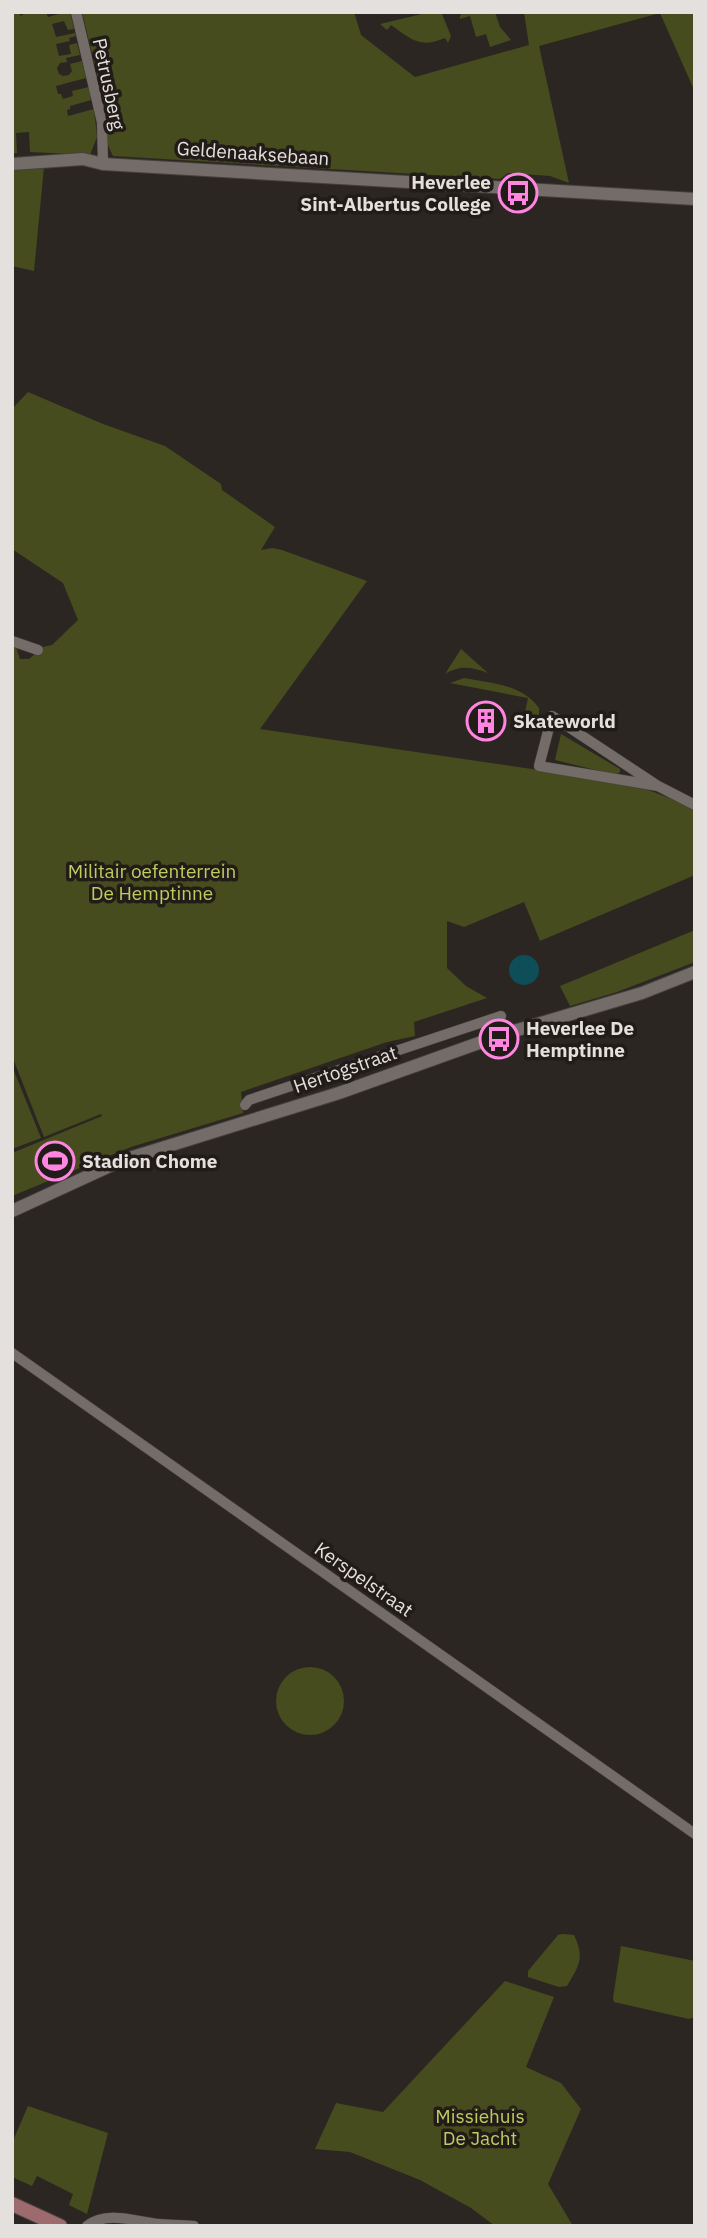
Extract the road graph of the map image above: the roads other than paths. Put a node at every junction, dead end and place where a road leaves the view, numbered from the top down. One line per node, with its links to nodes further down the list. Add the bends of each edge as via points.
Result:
1 (76, 12): 3 (street, Petrusberg, via 102,122)
2 (12, 164): 3 (street, Geldenaaksebaan)
3 (103, 164): 4 (street, Geldenaaksebaan)
4 (695, 199)
5 (12, 641): 6 (street)
6 (38, 650)
7 (659, 786): 7 (street, via 616,758 552,716 539,766); 8 (street)
8 (695, 806)
9 (695, 972): 12 (street, Hertogstraat, via 339,1093 123,1160)
10 (501, 1016): 11 (street)
11 (245, 1105)
12 (12, 1211)
13 (12, 1353): 14 (street, Kerspelstraat)
14 (695, 1835)
15 (12, 2204): 16 (main road)
16 (60, 2226)
17 (87, 2226): 18 (street, via 101,2219 131,2218)
18 (194, 2226)

